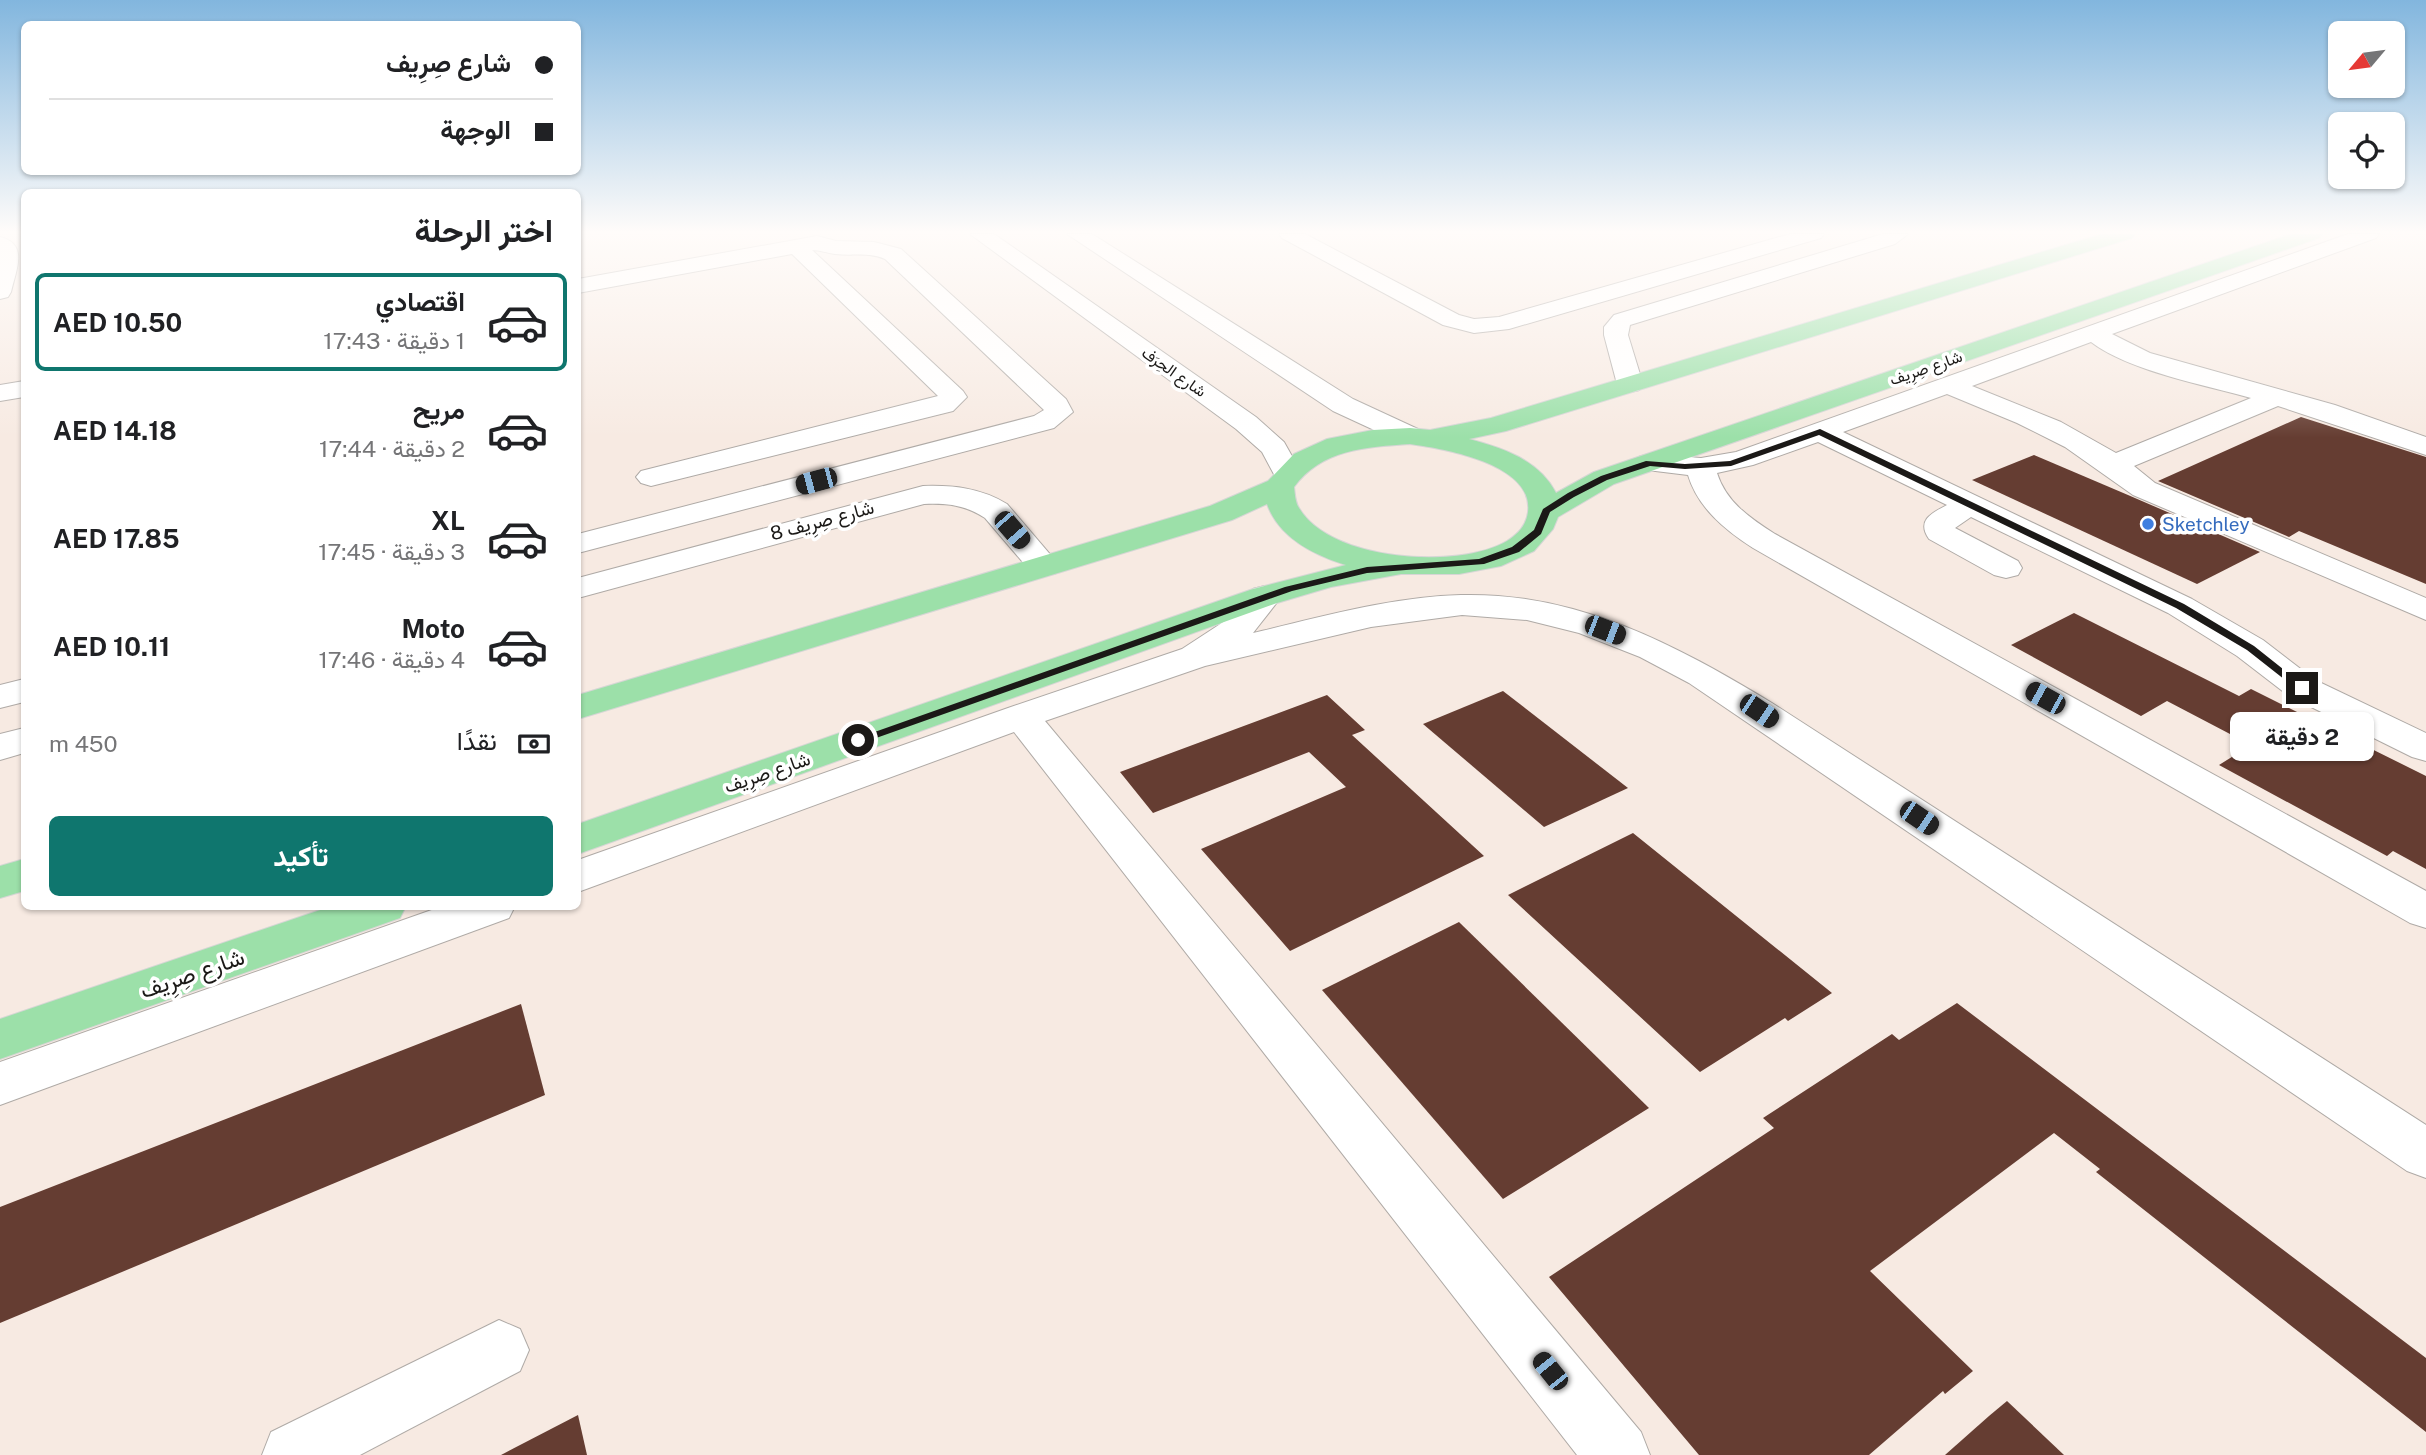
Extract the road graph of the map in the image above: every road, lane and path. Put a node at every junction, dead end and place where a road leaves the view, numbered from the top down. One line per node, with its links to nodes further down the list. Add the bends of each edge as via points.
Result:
1 (862, 302): 24 (street, via 954,397 943,405)
2 (945, 302): 18 (street, via 1059,408 1051,419)
3 (1076, 302): 25 (street, شارع الحِرَف, via 1247,423 1274,448)
4 (1183, 302): 19 (street, via 1343,405)
5 (1417, 302): 6 (street, via 1451,320 1483,326)
6 (1577, 302)
7 (1682, 302): 12 (street, via 1622,320 1616,327)
8 (1901, 302): 12 (main road)
9 (2115, 302): 21 (main road, شارع صِرِيف)
10 (2181, 302): 11 (street)
11 (2095, 333): 13 (street); 16 (street, via 2141,358)
12 (1630, 384): 19 (main road, via 1496,425)
13 (1948, 386): 17 (street); 22 (street, via 2032,417)
14 (21, 390): 15 (street)
15 (0, 393)
16 (2277, 397): 20 (street); 22 (street)
17 (1820, 432): 23 (street, via 1731,463); 27 (street)
18 (1002, 433): 26 (street, via 1005,439 1000,446 960,465); 29 (street)
19 (1421, 437): 25 (main road, via 1370,437 1335,444 1306,457); 28 (main road, via 1500,457 1525,473 1541,491)
20 (2426, 446)
21 (1649, 463): 23 (street); 28 (main road, شارع صِرِيف, via 1604,478)
22 (2115, 464): 35 (street, via 2144,489)
23 (1701, 467): 50 (street, via 1717,504 1763,541)
24 (651, 477)
25 (1283, 481): 30 (main road, via 1222,513); 31 (main road, via 1283,508 1297,526 1320,543 1352,556)
26 (958, 495): 30 (street, شارع صِرِيف 8, via 996,511); 33 (street, شارع صِرِيف 8, via 905,498)
27 (1970, 504): 32 (street, via 1939,522 1940,532); 43 (street, via 2180,606 2250,648 2302,688)
28 (1546, 511): 31 (main road, via 1538,532 1515,550 1480,562)
29 (581, 543)
30 (1044, 566): 39 (main road)
31 (1396, 566): 34 (main road, شارع صِرِيف, via 1327,578)
32 (2006, 568)
33 (581, 587)
34 (1265, 596): 36 (street, via 1243,624); 44 (main road, شارع صِرِيف)
35 (2426, 610)
36 (1195, 657): 40 (street); 53 (street, via 1391,612 1478,605 1563,618 1645,645 1759,711)
37 (21, 691): 38 (street)
38 (0, 697)
39 (581, 706)
40 (1021, 716): 45 (street); 56 (street)
41 (21, 741): 42 (street)
42 (0, 747)
43 (2426, 748)
44 (581, 838)
45 (581, 875)
46 (21, 876): 47 (main road)
47 (0, 882)
48 (372, 910): 51 (main road, شارع صِرِيف)
49 (482, 910): 52 (street)
50 (2426, 911)
51 (0, 1039)
52 (0, 1084)
53 (2426, 1154)
54 (499, 1350): 55 (street)
55 (294, 1455)
56 (1618, 1455)

